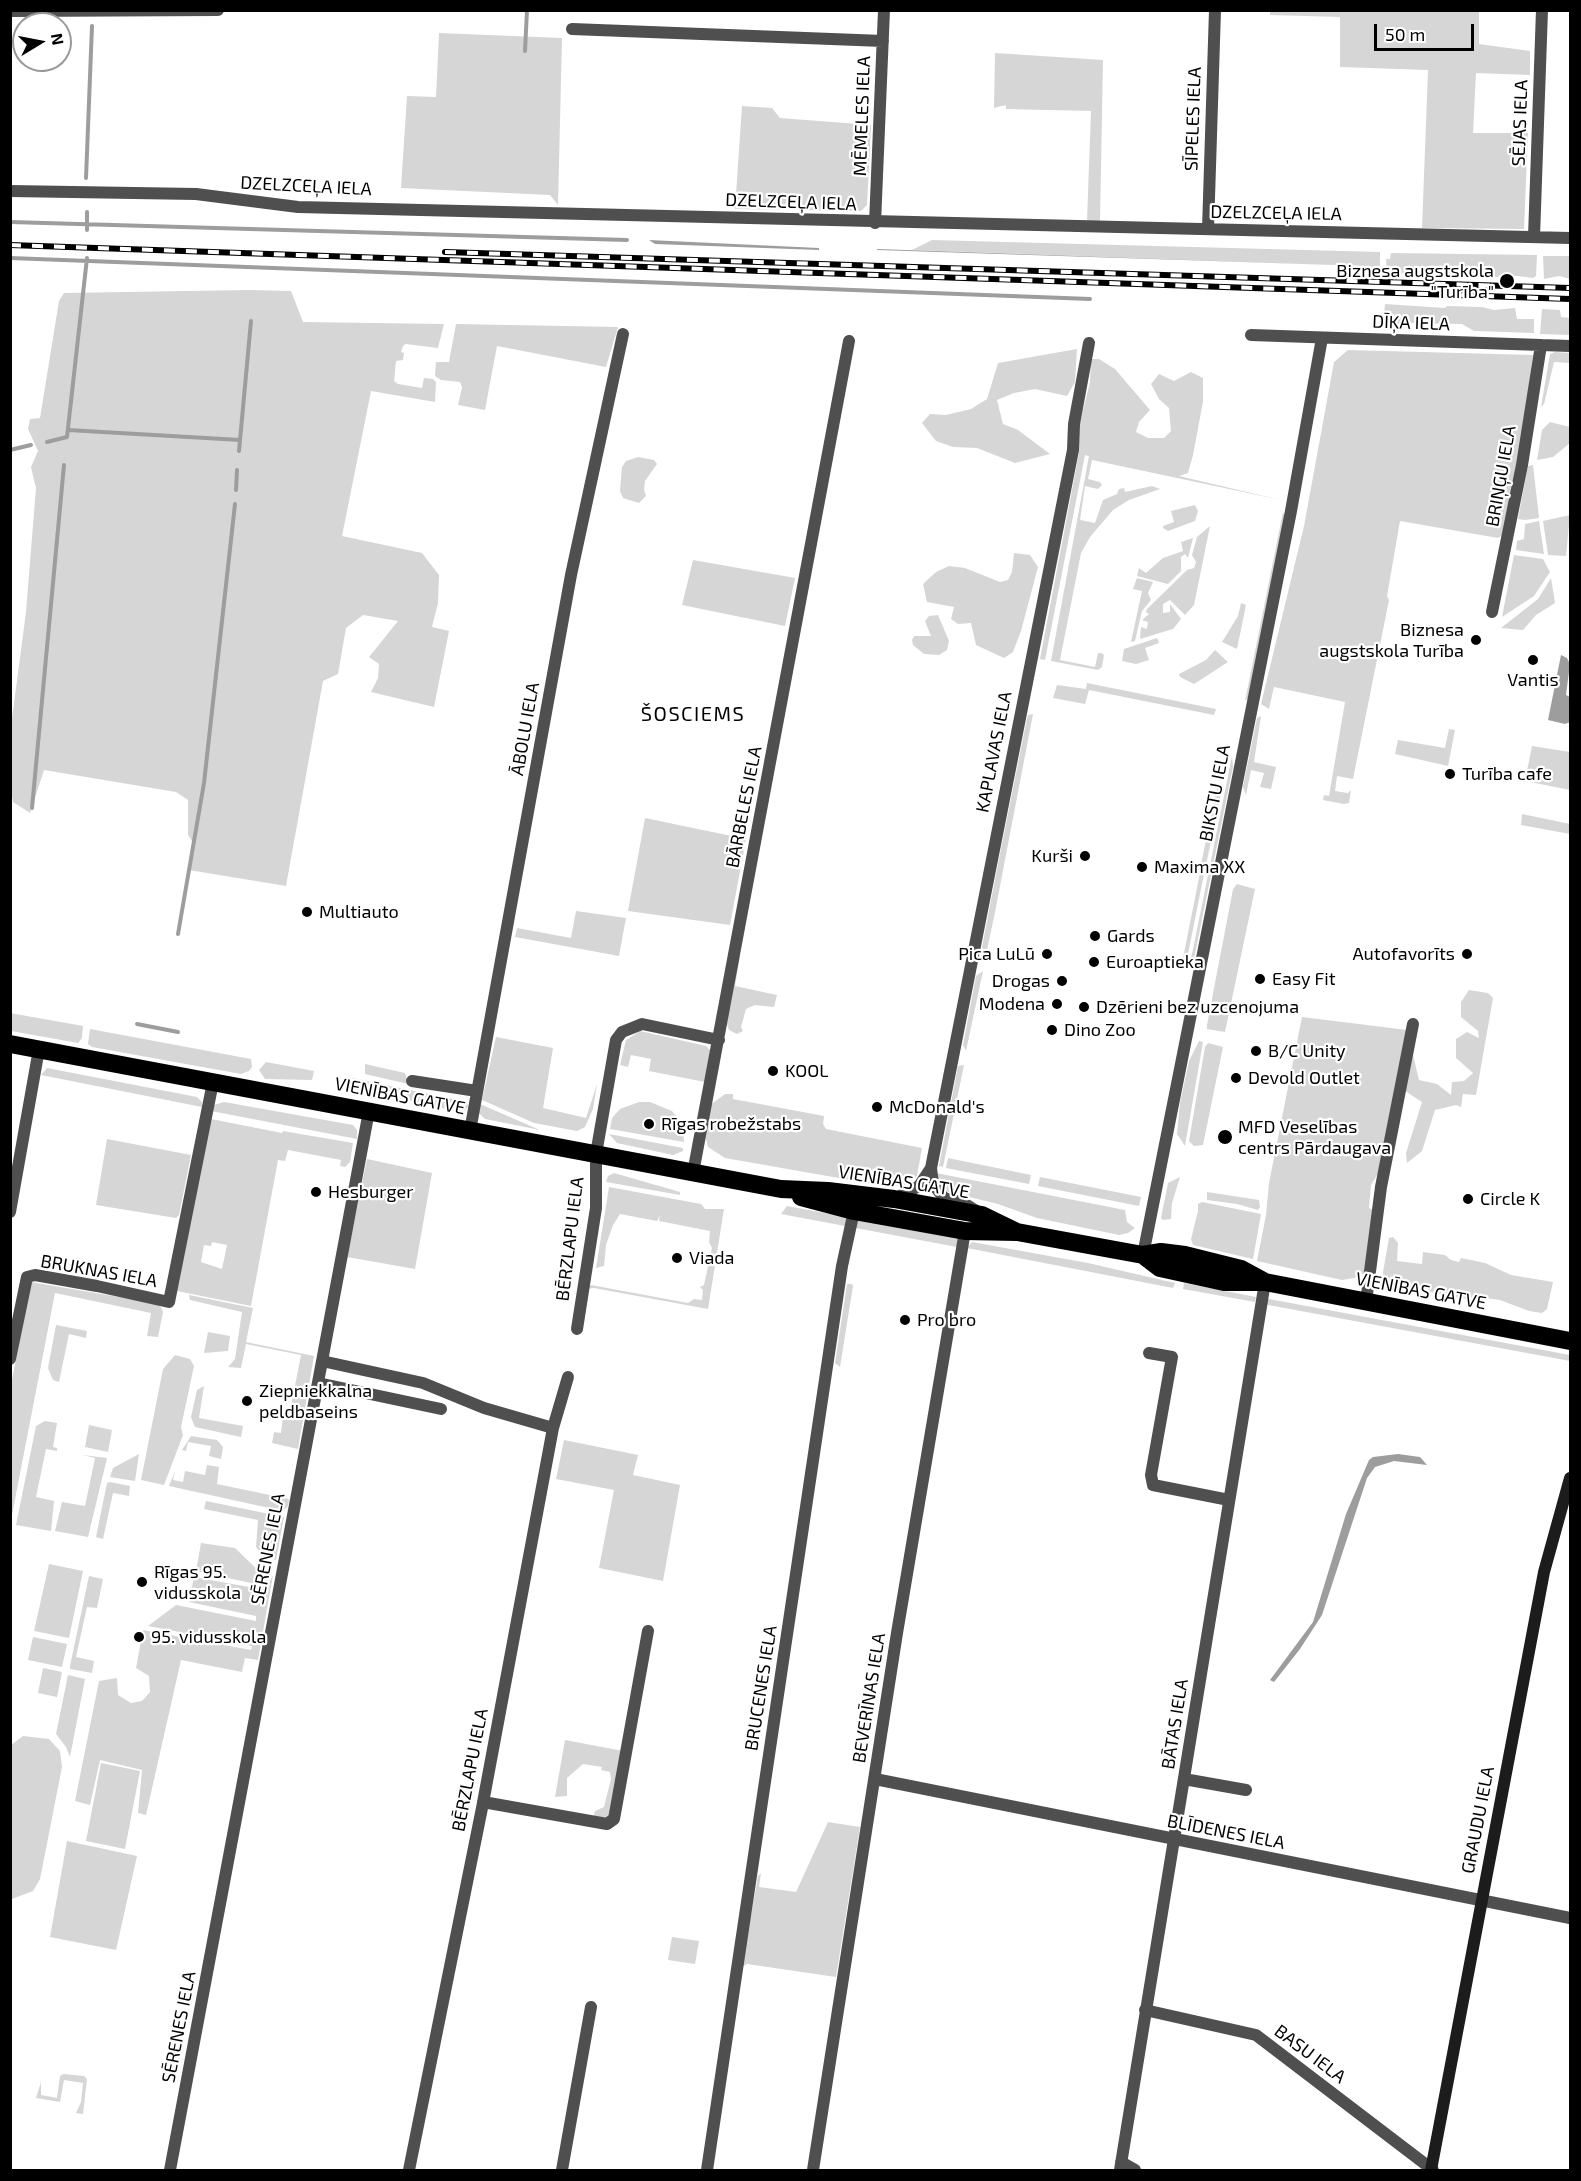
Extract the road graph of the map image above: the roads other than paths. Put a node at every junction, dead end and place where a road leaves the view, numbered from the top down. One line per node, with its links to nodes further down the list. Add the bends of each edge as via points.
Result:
1 (218, 10): 5 (street)
2 (884, 10): 7 (street, MĒMELES IELA)
3 (1215, 10): 10 (street, SĪPELES IELA)
4 (1542, 10): 11 (street, SĒJAS IELA)
5 (10, 11)
6 (572, 29): 7 (street)
7 (883, 41): 9 (street, MĒMELES IELA)
8 (10, 191): 9 (street, DZELZCEĻA IELA, via 196,194 298,207 555,211)
9 (875, 223): 10 (street, DZELZCEĻA IELA)
10 (1208, 229): 11 (street, DZELZCEĻA IELA)
11 (1534, 237): 12 (street, DZELZCEĻA IELA)
12 (1570, 238)
13 (622, 334): 27 (street, ĀBOLU IELA, via 571,575)
14 (1251, 335): 15 (street, DĪĶA IELA)
15 (1322, 338): 18 (street, DĪĶA IELA); 40 (street, BIKSTU IELA)
16 (849, 341): 22 (street, BĀRBELES IELA)
17 (1089, 343): 31 (street, KAPLAVAS IELA, via 1073,450)
18 (1541, 345): 19 (street, DĪĶA IELA); 20 (street, BRIŅĢU IELA)
19 (1570, 346)
20 (1492, 612)
21 (1413, 1024): 42 (street, via 1381,1187)
22 (719, 1040): 30 (street, BĒRZLAPU IELA, via 642,1024 622,1032 616,1040); 32 (street, BĀRBELES IELA)
23 (10, 1044): 24 (highway, VIENĪBAS GATVE)
24 (39, 1049): 26 (highway, VIENĪBAS GATVE); 36 (street)
25 (412, 1081): 27 (street)
26 (213, 1082): 28 (highway, VIENĪBAS GATVE); 46 (street, BRUKNAS IELA, via 169,1302 35,1275 27,1277)
27 (477, 1091): 29 (street, ĀBOLU IELA)
28 (369, 1111): 29 (highway, VIENĪBAS GATVE); 47 (street, SĒRENES IELA)
29 (470, 1131): 30 (highway, VIENĪBAS GATVE)
30 (596, 1154): 32 (highway, VIENĪBAS GATVE); 43 (street, BĒRZLAPU IELA, via 596,1208)
31 (931, 1168): 34 (street, via 919,1186); 37 (street, via 933,1184 944,1197 962,1202)
32 (693, 1173): 33 (highway, VIENĪBAS GATVE)
33 (781, 1189): 34 (highway, VIENĪBAS GATVE); 35 (highway, VIENĪBAS GATVE)
34 (894, 1199): 37 (highway, VIENĪBAS GATVE)
35 (854, 1211): 38 (highway, VIENĪBAS GATVE); 68 (street, BRUCENES IELA, via 842,1266)
36 (10, 1212)
37 (982, 1215): 39 (highway, VIENĪBAS GATVE)
38 (965, 1231): 39 (highway, VIENĪBAS GATVE); 55 (street, BEVERĪNAS IELA)
39 (1017, 1232): 40 (highway, VIENĪBAS GATVE)
40 (1143, 1255): 41 (highway, VIENĪBAS GATVE, via 1185,1255 1241,1269)
41 (1264, 1282): 42 (highway, VIENĪBAS GATVE); 53 (street, BĀTAS IELA)
42 (1366, 1302): 44 (highway, VIENĪBAS GATVE)
43 (577, 1329)
44 (1570, 1341)
45 (1149, 1353): 53 (street, via 1172,1357 1151,1475 1153,1485)
46 (10, 1359)
47 (322, 1361): 49 (street, SĒRENES IELA); 51 (street, via 423,1383 484,1408)
48 (568, 1377): 51 (street, BĒRZLAPU IELA)
49 (318, 1383): 50 (street); 65 (street, SĒRENES IELA)
50 (441, 1409)
51 (553, 1428): 58 (street, BĒRZLAPU IELA)
52 (1570, 1478): 60 (main road, GRAUDU IELA, via 1544,1572)
53 (1229, 1500): 56 (street, BĀTAS IELA)
54 (648, 1631): 58 (street, via 614,1819 607,1824)
55 (875, 1779): 59 (street, BLĪDENES IELA); 69 (street, BEVERĪNAS IELA)
56 (1184, 1779): 57 (street); 59 (street, BĀTAS IELA)
57 (1246, 1790)
58 (483, 1802): 66 (street, BĒRZLAPU IELA)
59 (1174, 1840): 60 (street, BLĪDENES IELA); 63 (street, BĀTAS IELA)
60 (1480, 1901): 61 (street, BLĪDENES IELA); 71 (main road, GRAUDU IELA)
61 (1570, 1918)
62 (591, 2007): 67 (street)
63 (1145, 2010): 64 (street, BĀTAS IELA); 71 (street, BASU IELA, via 1256,2035)
64 (1120, 2166): 70 (street)
65 (170, 2170)
66 (409, 2170)
67 (562, 2170)
68 (706, 2170)
69 (813, 2170)
70 (1135, 2170)
71 (1432, 2170)

